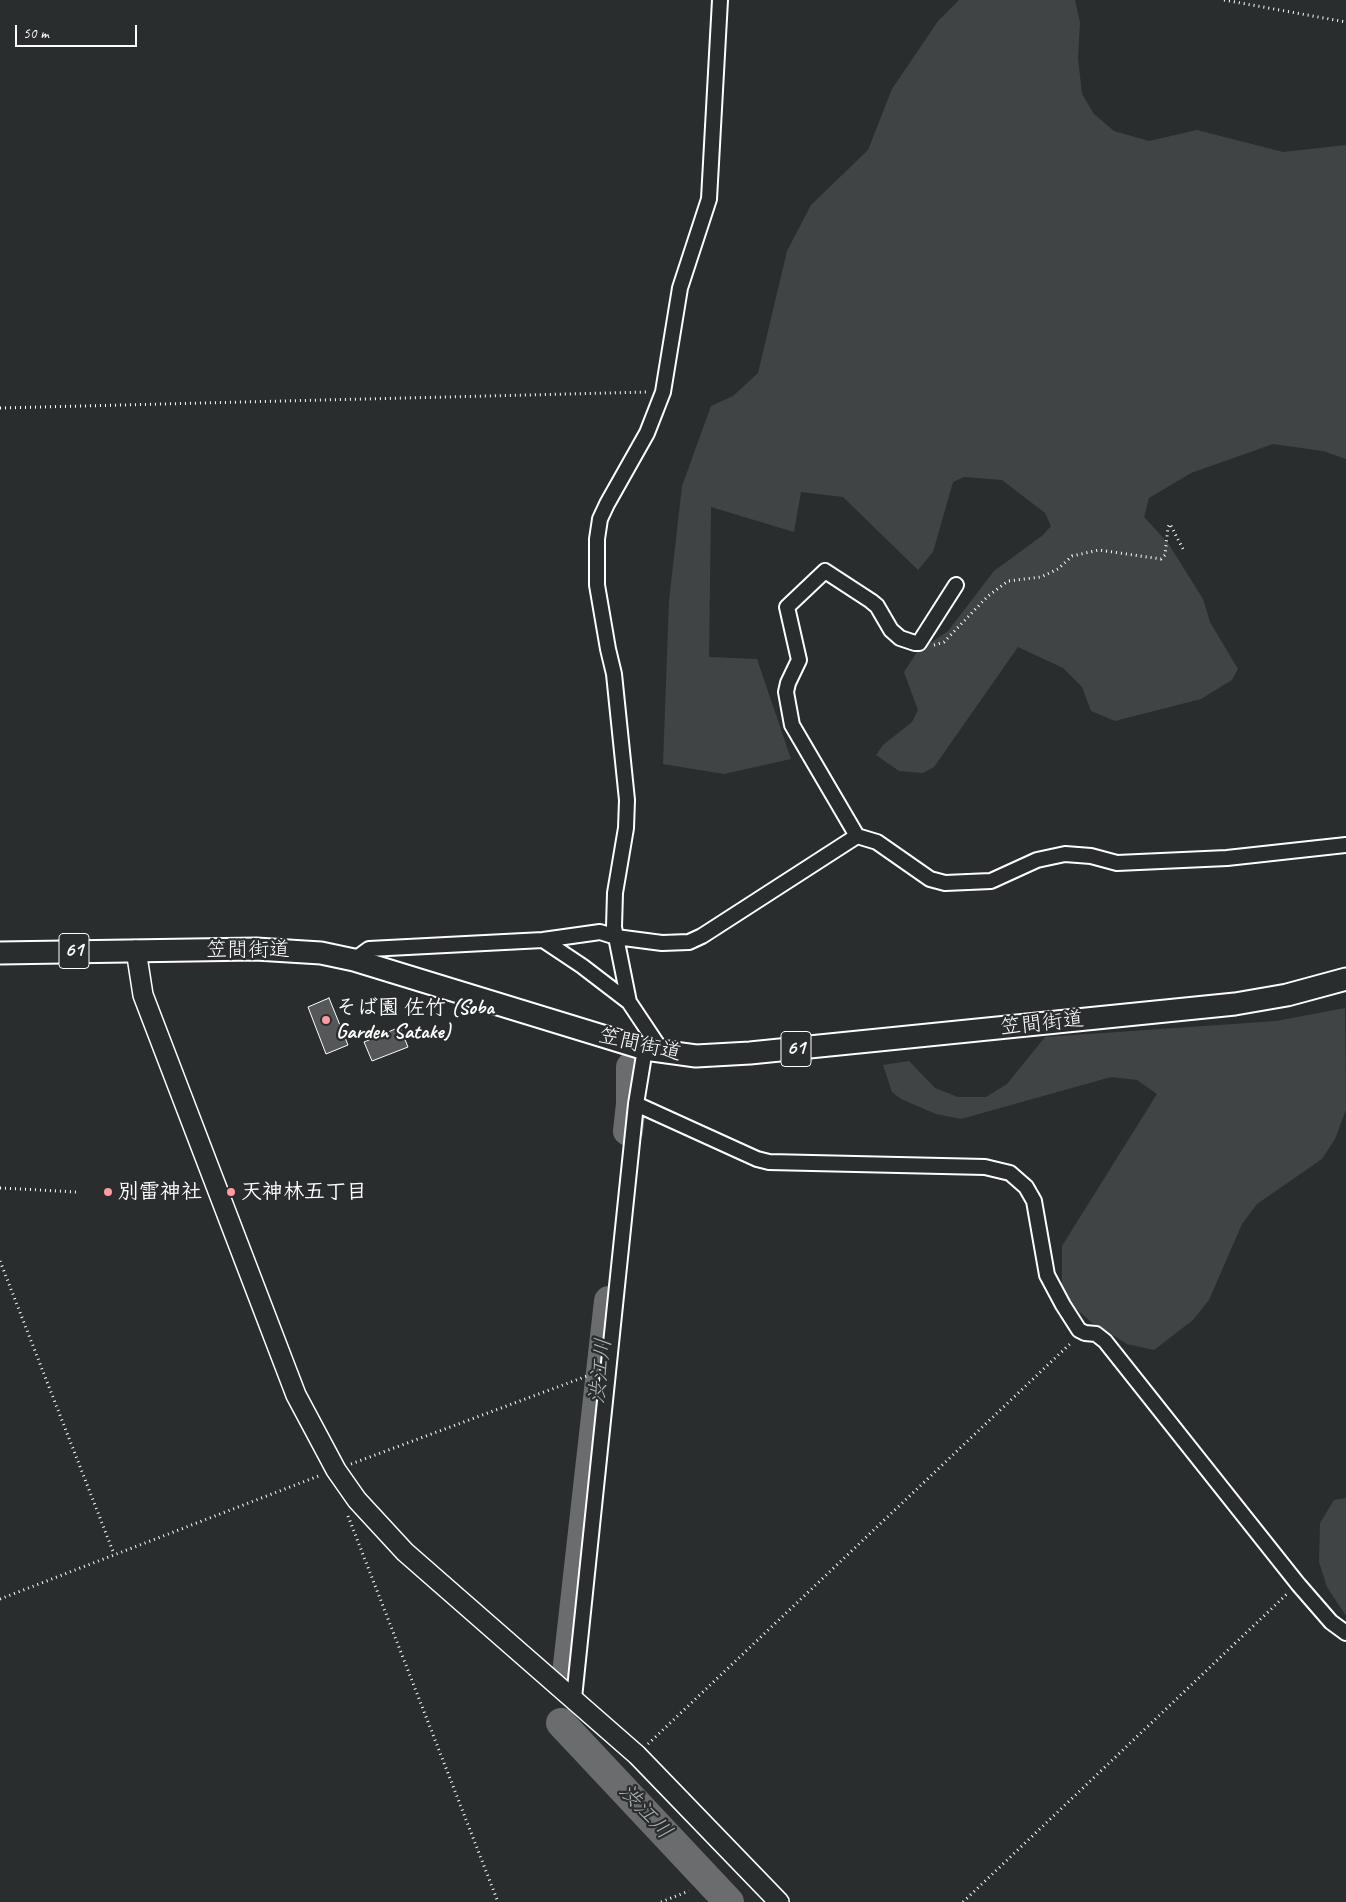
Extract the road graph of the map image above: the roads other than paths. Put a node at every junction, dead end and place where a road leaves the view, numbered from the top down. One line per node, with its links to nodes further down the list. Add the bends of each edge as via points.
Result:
1 (720, 0): 5 (street, via 709,199 680,288 663,392 643,442 603,512 597,539 597,585 614,674 627,800 626,828 615,893)
2 (956, 585): 3 (street, via 919,643 900,638 891,630 877,606 825,571 788,607 799,660 786,692 792,725)
3 (857, 836): 4 (street, via 877,842 930,879 945,883 991,880 1037,860 1064,854 1118,863 1227,858); 5 (street, via 689,942 677,944)
4 (1346, 845)
5 (616, 937): 6 (street, via 600,932); 11 (street)
6 (543, 940): 9 (street, via 368,949); 11 (street)
7 (136, 950): 8 (main road, 笠間街道 / 61); 9 (main road, 笠間街道 / 61, via 293,950); 15 (street, via 142,995 296,1395 336,1470 357,1500 412,1558)
8 (0, 953)
9 (354, 960): 12 (main road, 笠間街道 / 61)
10 (1346, 980): 12 (main road, 笠間街道 / 61, via 1287,996 1235,1004 750,1054 696,1056)
11 (629, 1002): 12 (street)
12 (654, 1051): 13 (street)
13 (636, 1104): 14 (street, via 757,1159 985,1167 1010,1173 1026,1187 1034,1201 1047,1274 1082,1332 1096,1334 1105,1341 1298,1584 1331,1622); 15 (street)
14 (1346, 1633)
15 (574, 1698): 16 (street, via 637,1755)
16 (780, 1902)

